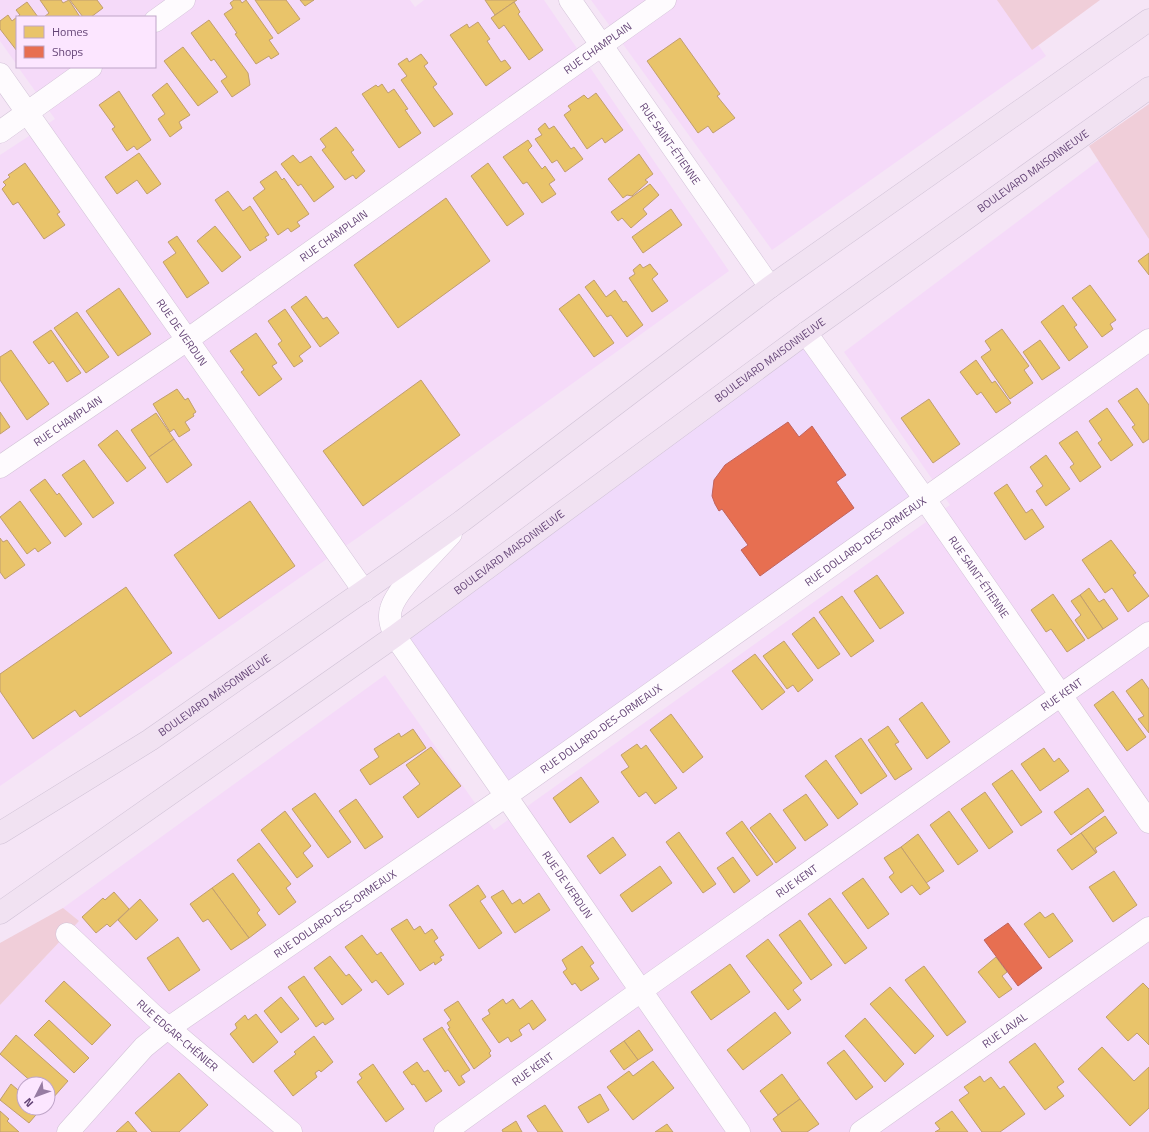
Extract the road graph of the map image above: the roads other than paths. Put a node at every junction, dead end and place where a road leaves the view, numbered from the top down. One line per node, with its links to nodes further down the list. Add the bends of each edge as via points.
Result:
1 (184, 0): 4 (street)
2 (570, 0): 6 (street, RUE SAINT-ÉTIENNE)
3 (665, 0): 6 (street, RUE CHAMPLAIN)
4 (156, 20)
5 (1149, 20): 12 (main road, BOULEVARD MAISONNEUVE)
6 (602, 45): 12 (street, RUE SAINT-ÉTIENNE); 14 (street, RUE CHAMPLAIN)
7 (90, 68): 10 (street)
8 (0, 74): 10 (street, RUE DE VERDUN)
9 (1149, 88): 13 (main road, BOULEVARD MAISONNEUVE)
10 (27, 113): 11 (street); 14 (street, RUE DE VERDUN)
11 (0, 132)
12 (770, 287): 18 (main road, BOULEVARD MAISONNEUVE)
13 (806, 333): 17 (street, RUE SAINT-ÉTIENNE); 21 (main road, BOULEVARD MAISONNEUVE)
14 (187, 340): 16 (street, RUE CHAMPLAIN); 19 (street, RUE DE VERDUN)
15 (1149, 340): 17 (street, RUE DOLLARD-DES-ORMEAUX)
16 (0, 467)
17 (924, 498): 22 (street, RUE SAINT-ÉTIENNE); 23 (street, RUE DOLLARD-DES-ORMEAUX)
18 (462, 521): 19 (main road, BOULEVARD MAISONNEUVE); 21 (street, BOULEVARD MAISONNEUVE, via 396,598 389,618)
19 (364, 591): 25 (main road, BOULEVARD MAISONNEUVE, via 150,740)
20 (1149, 633): 22 (street, RUE KENT)
21 (395, 636): 23 (street, RUE DE VERDUN); 26 (main road, BOULEVARD MAISONNEUVE)
22 (1061, 694): 24 (street, RUE SAINT-ÉTIENNE); 29 (street, RUE KENT)
23 (506, 796): 29 (street, RUE DE VERDUN); 30 (street, RUE DOLLARD-DES-ORMEAUX)
24 (1149, 822)
25 (0, 833)
26 (0, 913)
27 (1149, 928): 35 (street, RUE LAVAL)
28 (67, 934): 30 (street, RUE EDGAR-CHÉNIER)
29 (641, 991): 33 (street, RUE KENT); 34 (street, RUE DE VERDUN)
30 (168, 1028): 31 (street, RUE DOLLARD-DES-ORMEAUX, via 144,1047); 32 (street, RUE EDGAR-CHÉNIER)
31 (68, 1132)
32 (291, 1132)
33 (445, 1132)
34 (739, 1132)
35 (861, 1132)

